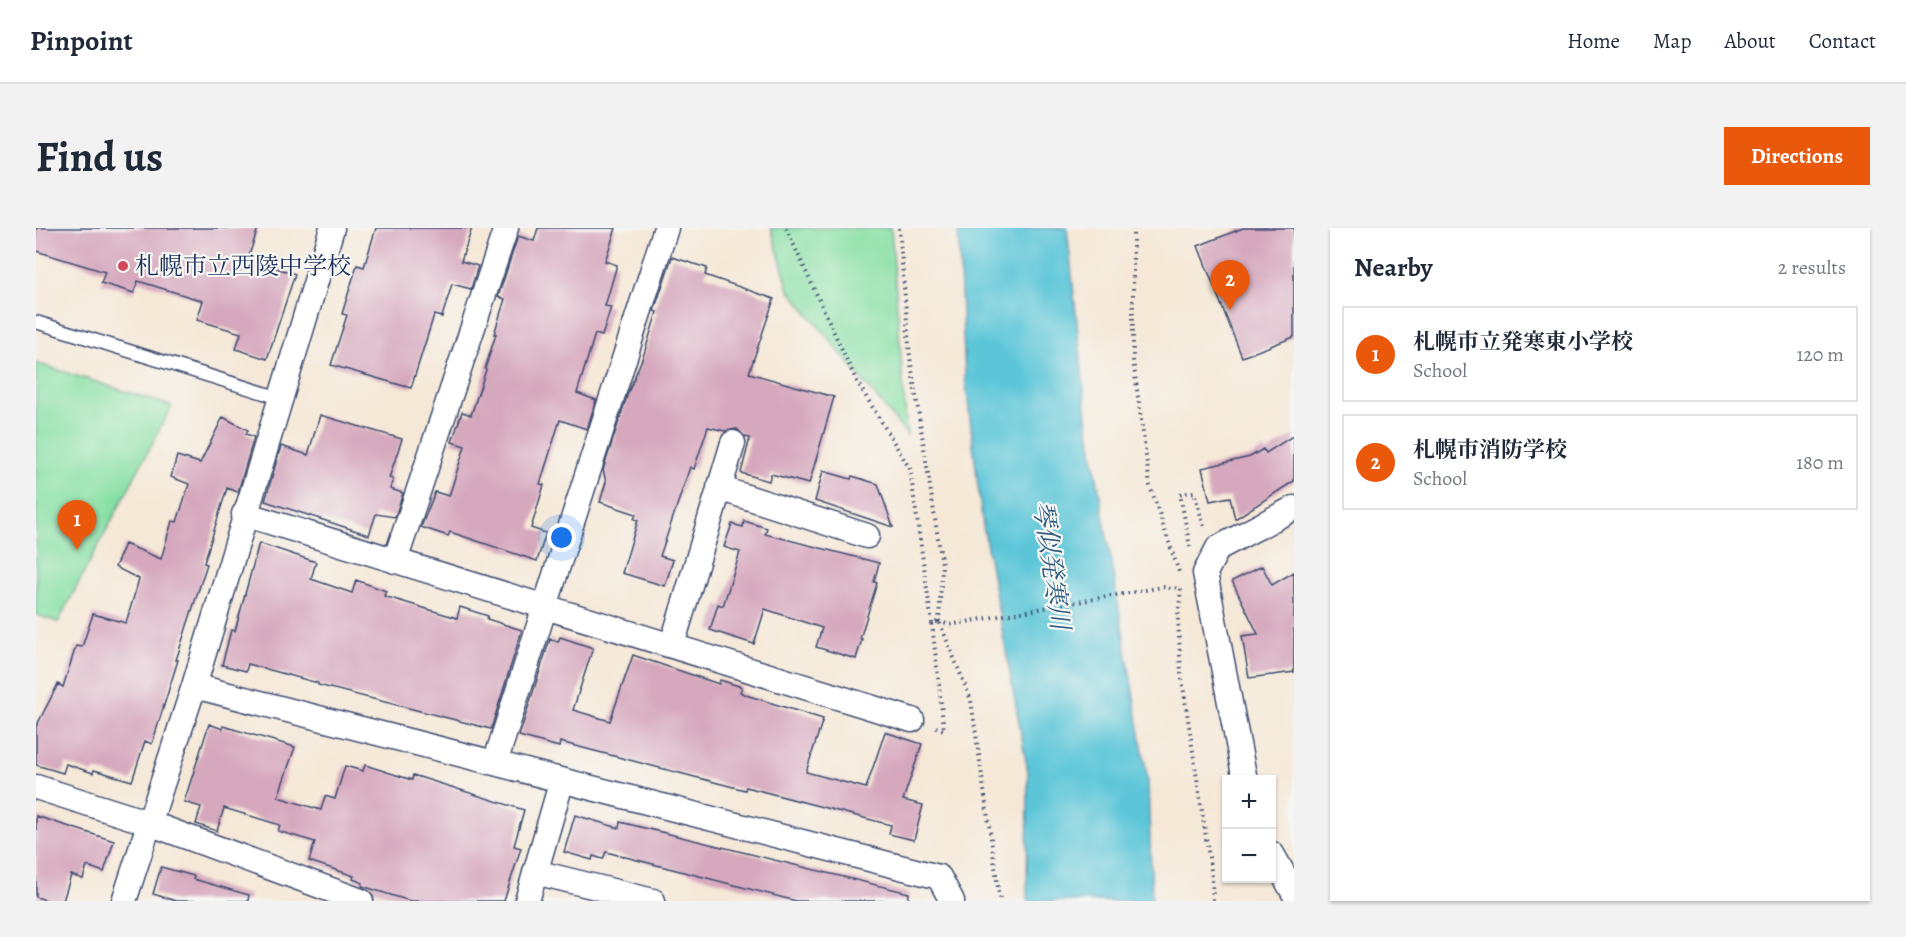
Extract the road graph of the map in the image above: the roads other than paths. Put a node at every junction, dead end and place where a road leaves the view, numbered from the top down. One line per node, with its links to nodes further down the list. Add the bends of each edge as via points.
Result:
1 (332, 228): 5 (street)
2 (506, 228): 11 (street)
3 (666, 228): 12 (street)
4 (36, 322): 5 (lane)
5 (280, 398): 9 (street)
6 (733, 443): 7 (street)
7 (719, 488): 10 (street); 13 (street)
8 (1294, 508): 17 (street, via 1202,555)
9 (244, 514): 11 (street); 14 (street)
10 (867, 536)
11 (395, 561): 12 (street)
12 (545, 606): 13 (street); 16 (street)
13 (672, 645): 15 (street)
14 (194, 686): 16 (street); 20 (street)
15 (912, 720)
16 (495, 763): 18 (street)
17 (1244, 775)
18 (562, 780): 22 (street); 28 (street, via 939,877)
19 (36, 787): 20 (street)
20 (149, 823): 24 (street); 25 (street)
21 (1276, 861): 23 (street)
22 (535, 872): 26 (street); 27 (street)
23 (1294, 892)
24 (124, 901)
25 (361, 901)
26 (527, 901)
27 (653, 901)
28 (952, 901)

